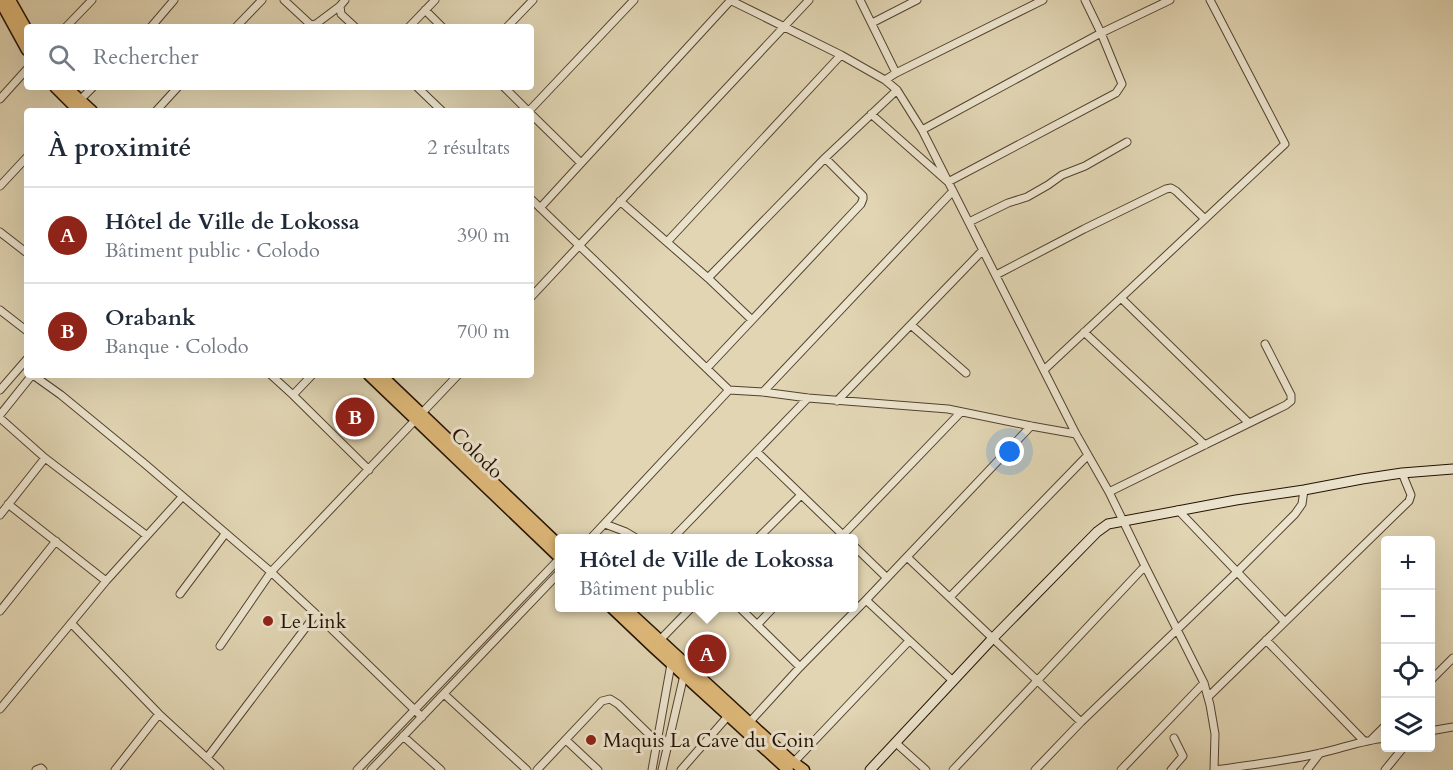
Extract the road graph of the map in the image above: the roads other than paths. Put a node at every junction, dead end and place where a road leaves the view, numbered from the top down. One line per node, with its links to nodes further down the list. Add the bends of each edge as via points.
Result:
1 (10, 0): 30 (main road)
2 (92, 0): 21 (street)
3 (174, 0): 22 (street)
4 (262, 0): 23 (street)
5 (284, 0): 24 (street)
6 (435, 0): 19 (street)
7 (533, 0): 29 (street)
8 (634, 0): 50 (street)
9 (731, 0): 31 (street); 57 (street)
10 (809, 0): 31 (street)
11 (860, 0): 20 (street)
12 (917, 0): 20 (street)
13 (1043, 0): 36 (street)
14 (1085, 0): 32 (street)
15 (1170, 0): 32 (street)
16 (1210, 0): 64 (street, via 1285,144)
17 (0, 1): 33 (main road)
18 (343, 3): 25 (street); 26 (street, via 341,14)
19 (425, 10): 27 (street); 28 (street)
20 (872, 23): 36 (street)
21 (69, 24)
22 (154, 24)
23 (239, 24)
24 (310, 24)
25 (316, 24)
26 (352, 24)
27 (412, 24)
28 (439, 24)
29 (510, 24)
30 (24, 25)
31 (784, 27): 34 (street); 61 (street)
32 (1101, 33): 53 (street); 58 (street, via 1122,84 1116,93)
33 (24, 45)
34 (841, 56): 37 (street); 67 (street)
35 (24, 72): 45 (street)
36 (896, 73): 37 (street)
37 (885, 80): 44 (street)
38 (58, 90): 46 (main road)
39 (67, 90): 46 (main road)
40 (90, 90): 46 (street)
41 (175, 90): 47 (street)
42 (420, 90): 48 (street)
43 (507, 90): 49 (street)
44 (897, 90): 51 (street); 53 (street)
45 (0, 99)
46 (75, 107)
47 (159, 108)
48 (439, 108)
49 (526, 108)
50 (534, 108)
51 (871, 114): 55 (street); 58 (street)
52 (534, 116): 57 (street)
53 (922, 130): 58 (street)
54 (1127, 142): 65 (street, via 1027,197)
55 (825, 158): 72 (street); 76 (street, via 863,196 861,204)
56 (24, 160): 59 (street)
57 (582, 163): 63 (street)
58 (948, 182): 60 (street)
59 (0, 186)
60 (953, 191): 65 (street); 94 (street)
61 (620, 201): 67 (street); 68 (street)
62 (534, 202): 63 (street)
63 (540, 208): 68 (street)
64 (1205, 219): 71 (street, via 1176,191 1166,189); 74 (street)
65 (969, 222): 69 (street)
66 (0, 232): 70 (street)
67 (668, 242): 72 (street)
68 (579, 245): 73 (street); 82 (street)
69 (983, 250): 71 (street); 77 (street)
70 (24, 251)
71 (996, 275): 83 (street)
72 (708, 278): 76 (street)
73 (534, 292)
74 (1121, 298): 79 (street); 101 (street)
75 (0, 310): 78 (street)
76 (752, 320): 82 (street)
77 (910, 325): 84 (street); 97 (street)
78 (24, 329)
79 (1084, 332): 83 (street); 104 (street)
80 (1265, 344): 101 (street, via 1291,401)
81 (24, 365): 92 (street)
82 (707, 368): 93 (street)
83 (1044, 370): 103 (street)
84 (966, 373)
85 (30, 378): 99 (street)
86 (36, 378): 114 (street)
87 (274, 378): 95 (street)
88 (309, 378): 95 (street)
89 (373, 378): 100 (main road, Colodo)
90 (384, 378): 100 (main road, Colodo)
91 (455, 378): 100 (street)
92 (0, 390)
93 (729, 390): 94 (street); 119 (street)
94 (763, 392): 96 (street)
95 (293, 395): 109 (street)
96 (808, 398): 97 (street); 105 (street)
97 (837, 401): 98 (street)
98 (961, 412): 102 (street); 126 (street)
99 (0, 416): 107 (street)
100 (419, 416): 109 (street); 128 (main road, Colodo); 131 (main road, Colodo)
101 (1249, 423): 104 (street)
102 (1031, 426): 103 (street); 132 (street)
103 (1076, 434): 106 (street)
104 (1205, 445): 112 (street)
105 (757, 452): 113 (street); 123 (street)
106 (1089, 455): 112 (street); 141 (street)
107 (45, 458): 115 (street); 127 (street)
108 (1453, 469): 110 (main road)
109 (369, 470): 135 (street)
110 (1402, 473): 111 (main road); 152 (street, via 1411,495 1409,501)
111 (1304, 490): 116 (main road); 136 (street, via 1299,509)
112 (1108, 492): 118 (street)
113 (801, 495): 124 (street); 125 (street)
114 (182, 496): 120 (street); 127 (street)
115 (8, 504): 117 (street); 129 (street)
116 (1178, 510): 118 (main road); 136 (street)
117 (0, 515)
118 (1122, 521): 134 (street); 156 (main road, via 1102,527)
119 (604, 524): 121 (street); 122 (street)
120 (225, 534): 135 (street); 140 (street)
121 (595, 534)
122 (629, 534)
123 (677, 534)
124 (762, 534)
125 (839, 534)
126 (847, 534)
127 (146, 536): 139 (street)
128 (555, 541)
129 (56, 542): 139 (street); 144 (street)
130 (858, 550): 138 (street)
131 (555, 553)
132 (907, 557): 138 (street); 141 (street)
133 (555, 563): 172 (street)
134 (1144, 566): 155 (street); 167 (street)
135 (271, 572): 151 (street); 160 (street)
136 (1237, 572): 152 (street); 155 (street)
137 (555, 577): 169 (street)
138 (886, 578): 142 (street)
139 (106, 581): 153 (street)
140 (180, 594)
141 (950, 597): 156 (street)
142 (866, 600): 143 (street); 158 (street)
143 (858, 608)
144 (0, 611)
145 (617, 612): 159 (main road)
146 (628, 612): 159 (main road)
147 (688, 612): 159 (street)
148 (744, 612): 154 (street)
149 (769, 612): 154 (street)
150 (854, 612): 163 (street)
151 (316, 614): 172 (street); 190 (street)
152 (1284, 621): 157 (street)
153 (71, 623): 171 (street); 173 (street)
154 (757, 625): 163 (street)
155 (1177, 629): 168 (street); 176 (street)
156 (993, 638): 166 (main road); 167 (street)
157 (1266, 640): 170 (street); 185 (street)
158 (909, 641): 166 (street); 191 (street)
159 (656, 644): 162 (main road); 177 (main road)
160 (220, 646)
161 (1453, 658): 165 (street)
162 (671, 663): 164 (main road); 186 (street)
163 (800, 667): 177 (street)
164 (684, 675): 174 (main road); 203 (street)
165 (1435, 677)
166 (953, 681): 187 (main road)
167 (1038, 681): 176 (street); 208 (street)
168 (1204, 683): 170 (street); 210 (street)
169 (444, 694): 175 (street); 199 (street)
170 (1208, 697): 212 (street, via 1215,734)
171 (0, 709)
172 (415, 710): 175 (street); 196 (street)
173 (159, 714): 190 (street); 194 (street)
174 (728, 716): 177 (main road); 204 (street)
175 (422, 717): 181 (street)
176 (1081, 722): 209 (street)
177 (746, 725): 191 (main road)
178 (1453, 727): 180 (street)
179 (1381, 728): 185 (street)
180 (1435, 730)
181 (404, 736): 197 (street); 198 (street)
182 (1174, 738): 211 (street, via 1183,756)
183 (1381, 739): 185 (street)
184 (566, 740): 186 (street, via 602,701 610,699); 200 (street); 201 (street)
185 (1368, 740): 189 (street)
186 (657, 742): 202 (street)
187 (896, 743): 206 (main road); 207 (street)
188 (1399, 752): 214 (street)
189 (1320, 753): 212 (street); 213 (street)
190 (207, 758): 195 (street)
191 (791, 766): 205 (main road)
192 (36, 770): 193 (street)
193 (43, 770)
194 (115, 770)
195 (220, 770)
196 (357, 770)
197 (371, 770)
198 (441, 770)
199 (527, 770)
200 (537, 770)
201 (598, 770)
202 (652, 770)
203 (662, 770)
204 (681, 770)
205 (804, 770)
206 (870, 770)
207 (926, 770)
208 (952, 770)
209 (1035, 770)
210 (1121, 770)
211 (1171, 770)
212 (1214, 770)
213 (1307, 770)
214 (1385, 770)

